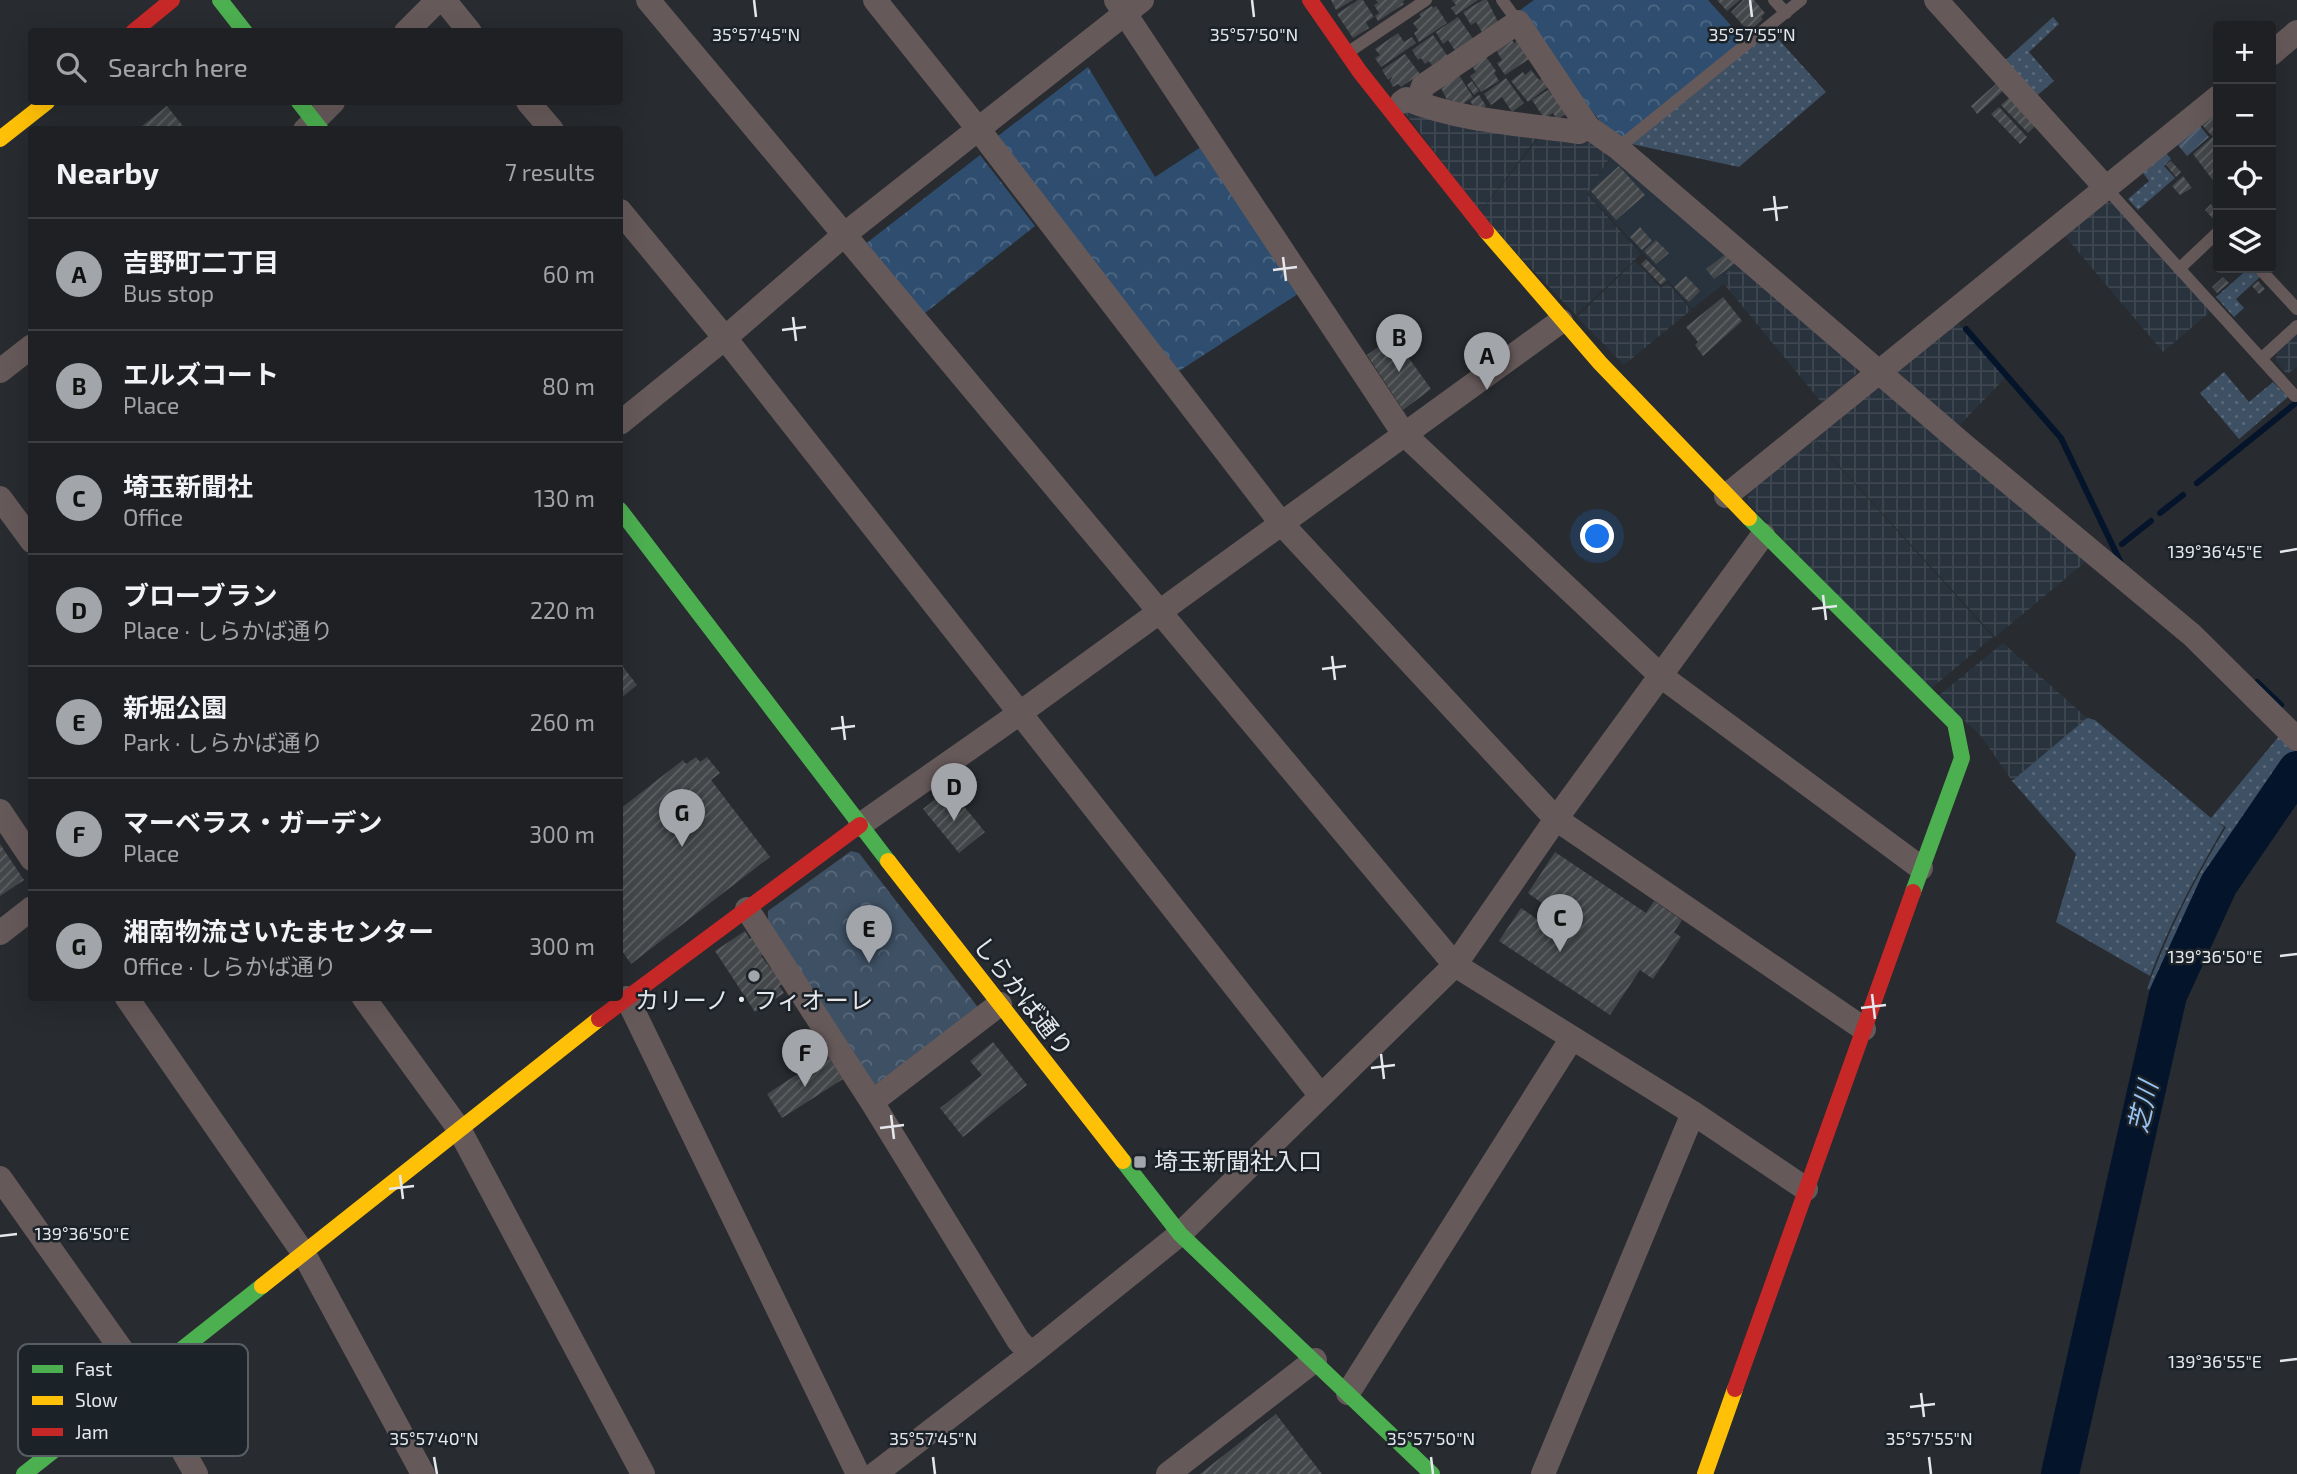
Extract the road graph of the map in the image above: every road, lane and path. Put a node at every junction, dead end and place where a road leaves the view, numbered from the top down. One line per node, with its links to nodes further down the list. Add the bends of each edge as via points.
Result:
1 (172, 0): 16 (street)
2 (220, 0): 17 (street)
3 (438, 0): 18 (street)
4 (444, 0): 19 (street)
5 (875, 0): 32 (street)
6 (1310, 0): 22 (street)
7 (1426, 0): 22 (lane)
8 (1502, 0): 15 (lane)
9 (1774, 0): 14 (lane)
10 (1801, 0): 14 (lane)
11 (1936, 0): 35 (street)
12 (650, 1): 37 (street)
13 (1128, 4): 32 (street); 51 (street)
14 (1786, 13): 34 (lane)
15 (1518, 22): 24 (street, via 1423,86); 31 (street)
16 (138, 28)
17 (242, 28)
18 (410, 28)
19 (467, 28)
20 (2297, 32): 21 (street)
21 (2276, 50)
22 (1346, 54): 28 (street)
23 (2213, 101): 35 (street)
24 (1417, 103): 28 (street, via 1406,99); 31 (street, via 1477,118 1579,132)
25 (43, 105): 33 (street)
26 (329, 105): 29 (street)
27 (531, 105): 30 (street)
28 (1390, 110): 42 (street, via 1468,212)
29 (310, 120)
30 (549, 126)
31 (1588, 127): 34 (street)
32 (979, 130): 37 (street); 55 (street)
33 (0, 139)
34 (1618, 148): 48 (street)
35 (2106, 188): 39 (lane); 48 (street)
36 (623, 215): 44 (street)
37 (845, 234): 44 (street); 58 (street)
38 (2213, 237): 39 (lane)
39 (2179, 268): 46 (lane)
40 (2264, 273): 41 (lane)
41 (2297, 309)
42 (1561, 321): 51 (street); 52 (street)
43 (2297, 326): 46 (lane)
44 (725, 338): 50 (street); 60 (street)
45 (28, 349): 47 (street)
46 (2261, 359): 49 (lane)
47 (0, 371)
48 (1881, 372): 52 (street); 61 (street, via 2192,635)
49 (2295, 396)
50 (623, 421)
51 (1404, 434): 55 (street); 59 (street)
52 (1726, 496): 56 (street)
53 (0, 498): 57 (street)
54 (623, 514): 64 (street, しらかば通り)
55 (1281, 523): 58 (street); 63 (street)
56 (1763, 535): 59 (street); 66 (street, via 1955,723 1962,758)
57 (28, 536)
58 (1161, 611): 60 (street); 70 (street)
59 (1661, 676): 63 (street); 66 (street)
60 (1020, 713): 64 (street); 77 (street)
61 (2294, 736)
62 (0, 811): 65 (street)
63 (1556, 819): 70 (street); 75 (street)
64 (860, 825): 67 (street); 74 (street, しらかば通り)
65 (28, 853)
66 (1921, 868): 75 (street)
67 (747, 909): 71 (street); 78 (street)
68 (28, 911): 69 (street)
69 (0, 933)
70 (1455, 965): 76 (street); 77 (street)
71 (627, 998): 80 (street); 96 (street)
72 (129, 1001): 84 (street)
73 (366, 1001): 80 (street)
74 (1000, 1004): 78 (street); 83 (street, しらかば通り)
75 (1864, 1030): 82 (street)
76 (1572, 1038): 79 (street); 89 (street)
77 (1321, 1096): 83 (street)
78 (872, 1102): 87 (street, via 1018,1340)
79 (1693, 1113): 82 (street); 100 (street)
80 (459, 1129): 84 (street); 95 (street)
81 (0, 1178): 85 (street)
82 (1806, 1189): 101 (street)
83 (1180, 1234): 87 (street); 88 (street, しらかば通り)
84 (304, 1254): 86 (street); 94 (street)
85 (118, 1344)
86 (189, 1344)
87 (1031, 1354): 97 (street)
88 (1315, 1360): 89 (street, しらかば通り); 98 (street)
89 (1348, 1392): 99 (street, しらかば通り)
90 (47, 1456): 92 (street)
91 (186, 1456): 93 (street)
92 (24, 1474)
93 (196, 1474)
94 (423, 1474)
95 (643, 1474)
96 (858, 1474)
97 (875, 1474)
98 (1168, 1474)
99 (1432, 1474)
100 (1543, 1474)
101 (1705, 1474)

